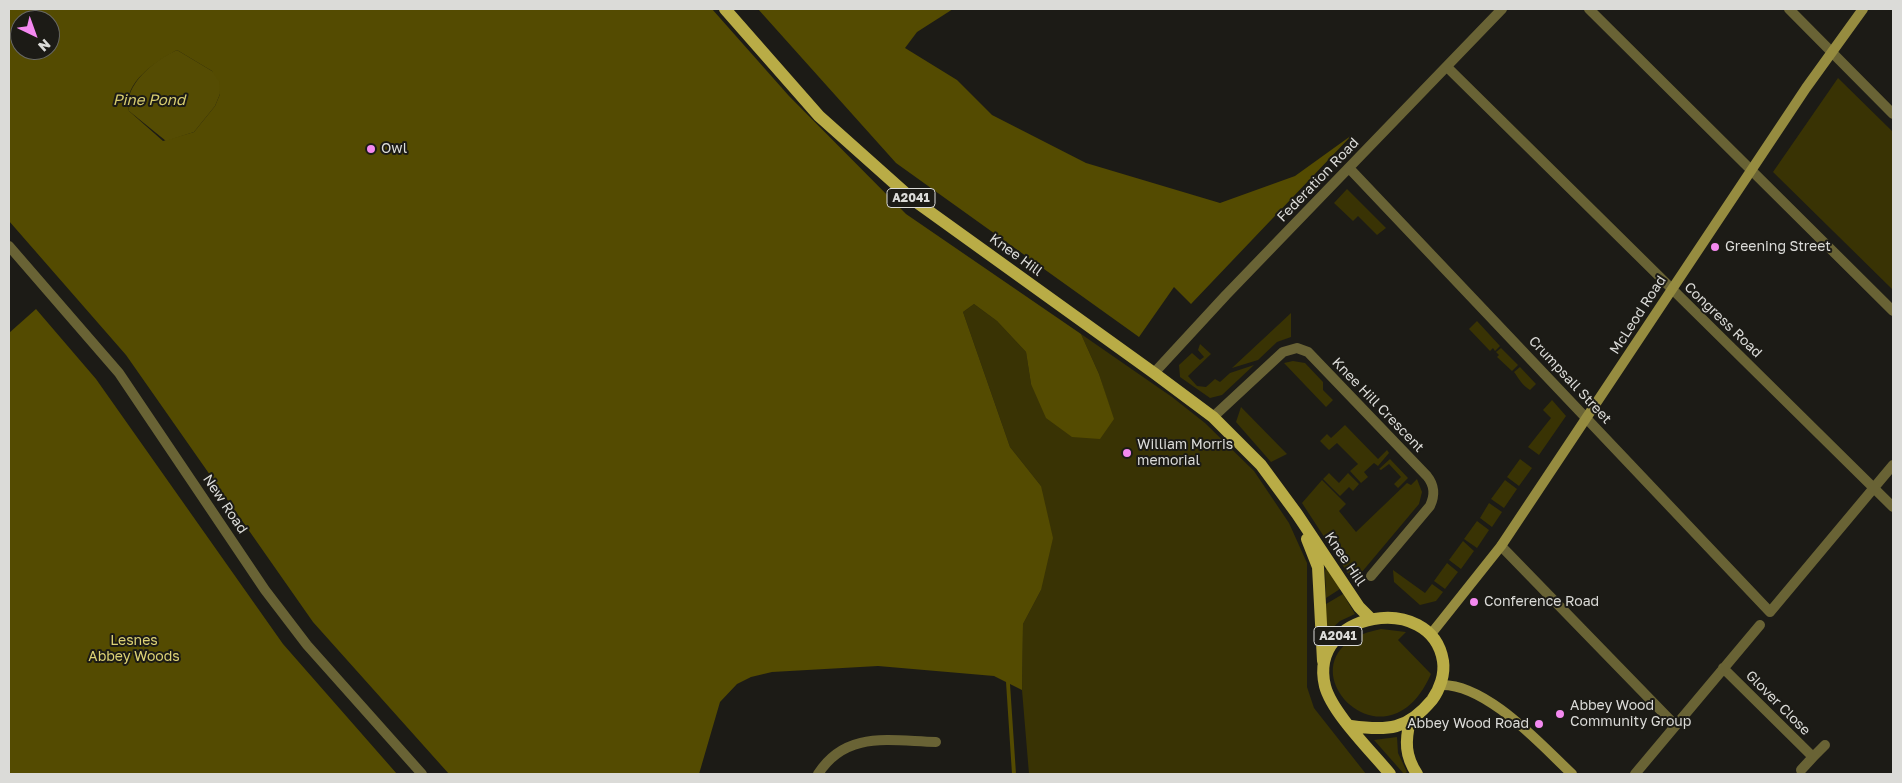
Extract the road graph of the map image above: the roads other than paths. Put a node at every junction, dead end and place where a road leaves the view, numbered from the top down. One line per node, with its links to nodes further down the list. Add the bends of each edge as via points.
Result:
1 (725, 9): 14 (main road, Knee Hill / A2041, via 819,116 912,199)
2 (1502, 9): 7 (street, Federation Road)
3 (1589, 9): 10 (street)
4 (1789, 9): 6 (street)
5 (1864, 9): 6 (main road, McLeod Road)
6 (1833, 53): 8 (street); 10 (main road, McLeod Road)
7 (1447, 67): 9 (street, Federation Road); 12 (street, Congress Road)
8 (1893, 114)
9 (1349, 168): 14 (street, Federation Road); 16 (street, Crumpsall Street)
10 (1752, 170): 12 (main road, McLeod Road); 13 (street)
11 (9, 246): 36 (street, New Road, via 118,373 265,590 307,645)
12 (1671, 288): 16 (main road, McLeod Road); 18 (street, Congress Road)
13 (1893, 311)
14 (1154, 372): 15 (main road, Knee Hill / A2041)
15 (1213, 417): 20 (main road, Knee Hill / A2041, via 1261,466); 22 (street, Knee Hill Crescent, via 1283,352 1297,348 1308,352 1427,476 1433,487 1430,506)
16 (1586, 417): 18 (street, Crumpsall Street, via 1770,612); 21 (main road, McLeod Road)
17 (1893, 465): 18 (street)
18 (1874, 487): 19 (street, Congress Road)
19 (1893, 507)
20 (1297, 514): 23 (main road, Knee Hill / A2041); 26 (main road, Knee Hill / A2041, via 1318,567)
21 (1501, 546): 25 (main road, McLeod Road); 30 (street)
22 (1371, 576)
23 (1371, 620): 25 (main road, A2041, via 1407,621 1419,624); 26 (main road, A2041, via 1345,629 1334,640)
24 (1760, 625): 27 (street)
25 (1431, 634): 28 (main road, via 1442,654 1445,671)
26 (1323, 666): 31 (main road, Knee Hill / A2041, via 1325,686 1332,702)
27 (1723, 668): 30 (street); 34 (street, Glover Close)
28 (1440, 685): 29 (main road); 40 (main road, via 1452,684 1479,694)
29 (1410, 721): 31 (main road, via 1384,728); 39 (main road, via 1406,747 1408,759)
30 (1675, 725): 41 (street)
31 (1351, 726): 38 (main road, A2041)
32 (936, 742): 37 (street, via 870,741 846,746 827,760)
33 (1825, 745): 34 (street)
34 (1813, 757): 35 (street)
35 (1801, 770)
36 (422, 774)
37 (818, 774)
38 (1390, 774)
39 (1417, 774)
40 (1572, 774)
41 (1635, 774)

